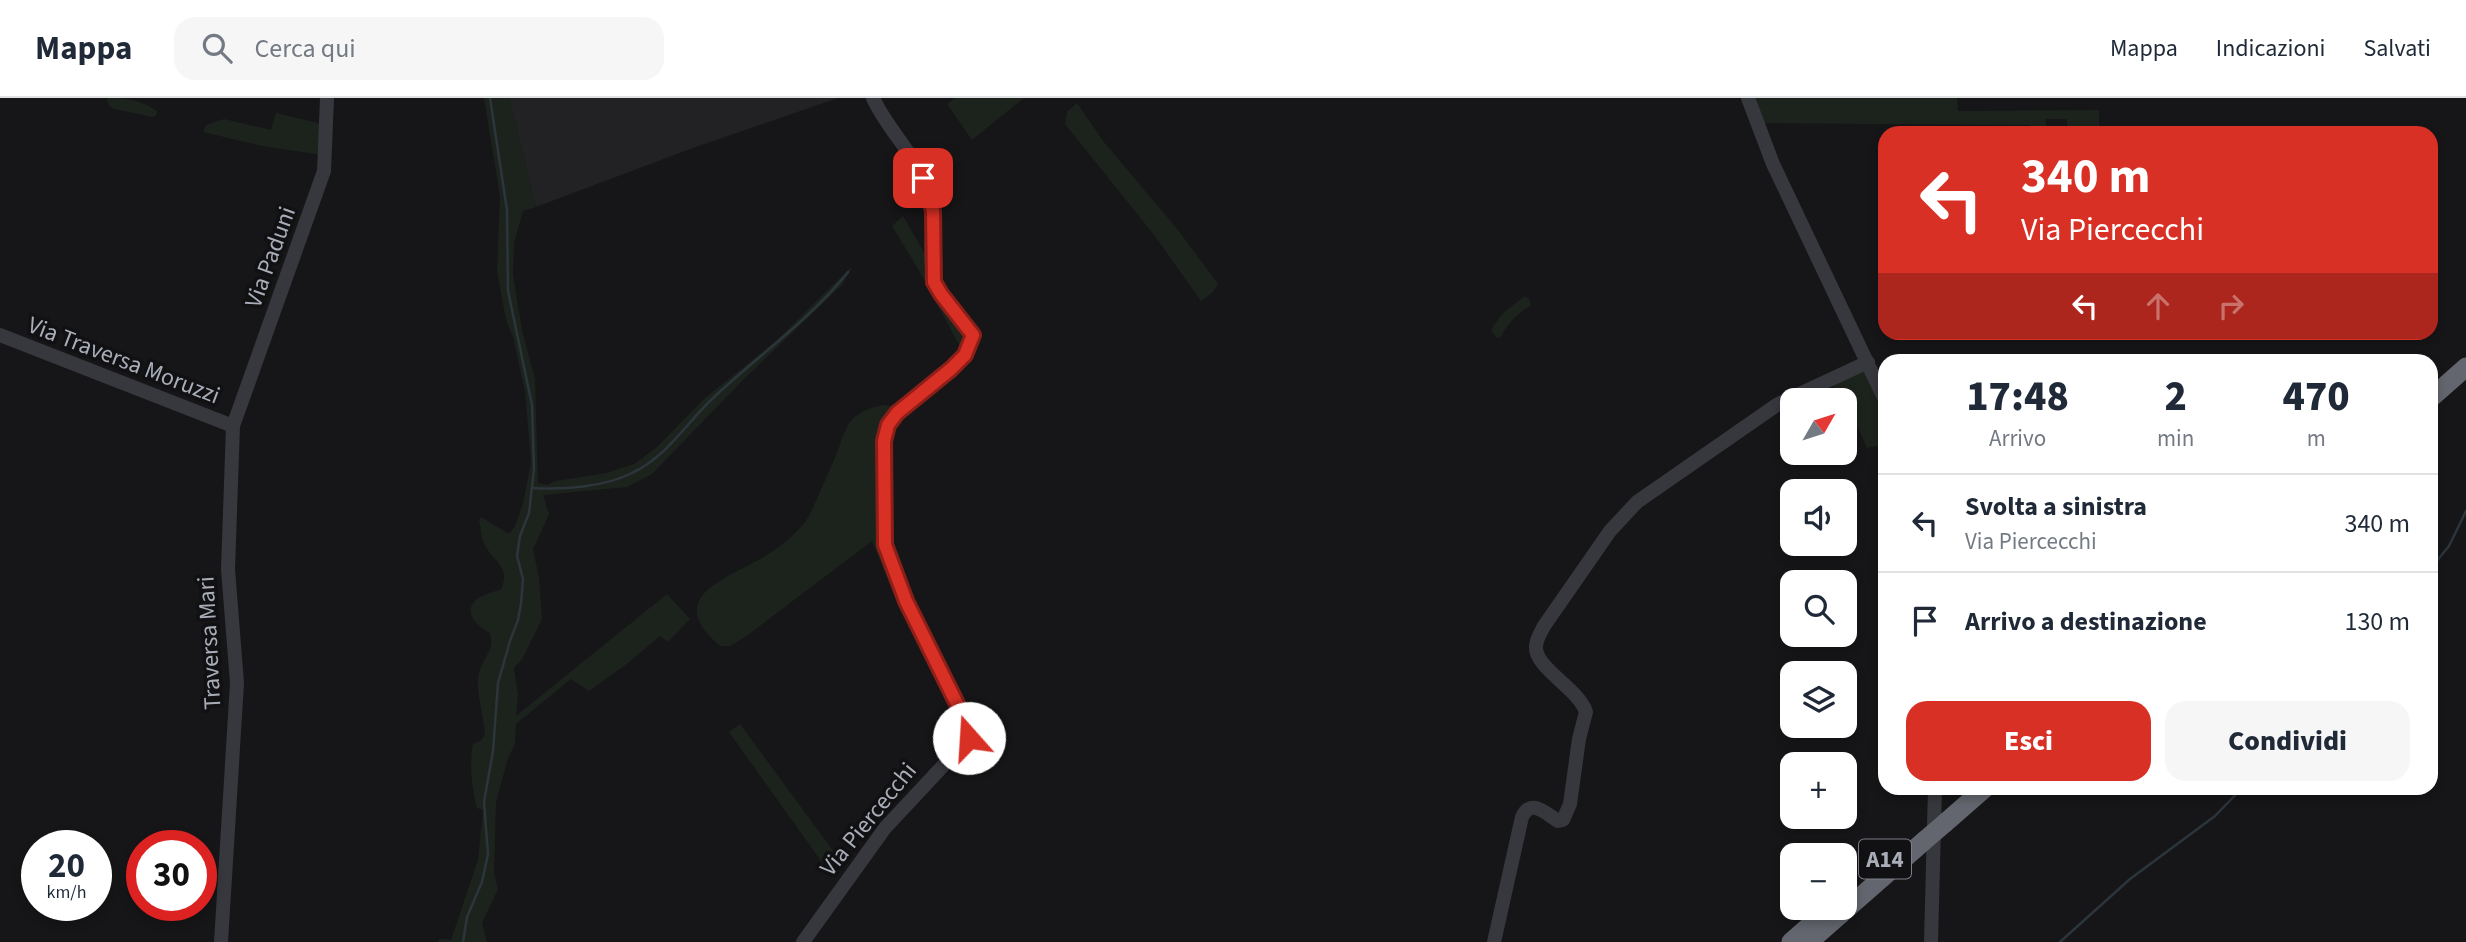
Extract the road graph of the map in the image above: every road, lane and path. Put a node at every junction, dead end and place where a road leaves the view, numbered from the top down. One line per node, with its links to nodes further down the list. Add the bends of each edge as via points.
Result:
1 (327, 98): 11 (street, Via Paduni, via 324,172)
2 (873, 98): 19 (street, Via Piercecchi, via 926,186 933,211 934,282 973,335 965,355 897,413 884,441 885,545 906,601 967,724 969,738 885,828)
3 (1748, 98): 6 (street, via 1773,164)
4 (0, 335): 11 (street, Via Traversa Moruzzi)
5 (2466, 350): 8 (highway)
6 (1868, 362): 9 (street); 20 (street, via 1779,404 1637,502 1610,531 1544,626 1537,652 1578,696 1586,712 1570,804 1563,820 1538,807 1526,809 1522,817)
7 (2466, 367): 10 (highway)
8 (2438, 375)
9 (1878, 384)
10 (2438, 392)
11 (233, 426): 18 (street, Traversa Mari, via 228,569 237,683)
12 (1935, 795): 23 (street)
13 (1961, 795): 15 (highway, A14)
14 (1976, 795): 15 (highway, A14)
15 (1934, 824): 16 (highway, A14); 22 (highway, A14)
16 (1857, 885)
17 (1816, 920): 21 (highway)
18 (220, 942)
19 (803, 942)
20 (1494, 942)
21 (1791, 942)
22 (1809, 942)
23 (1931, 942)

